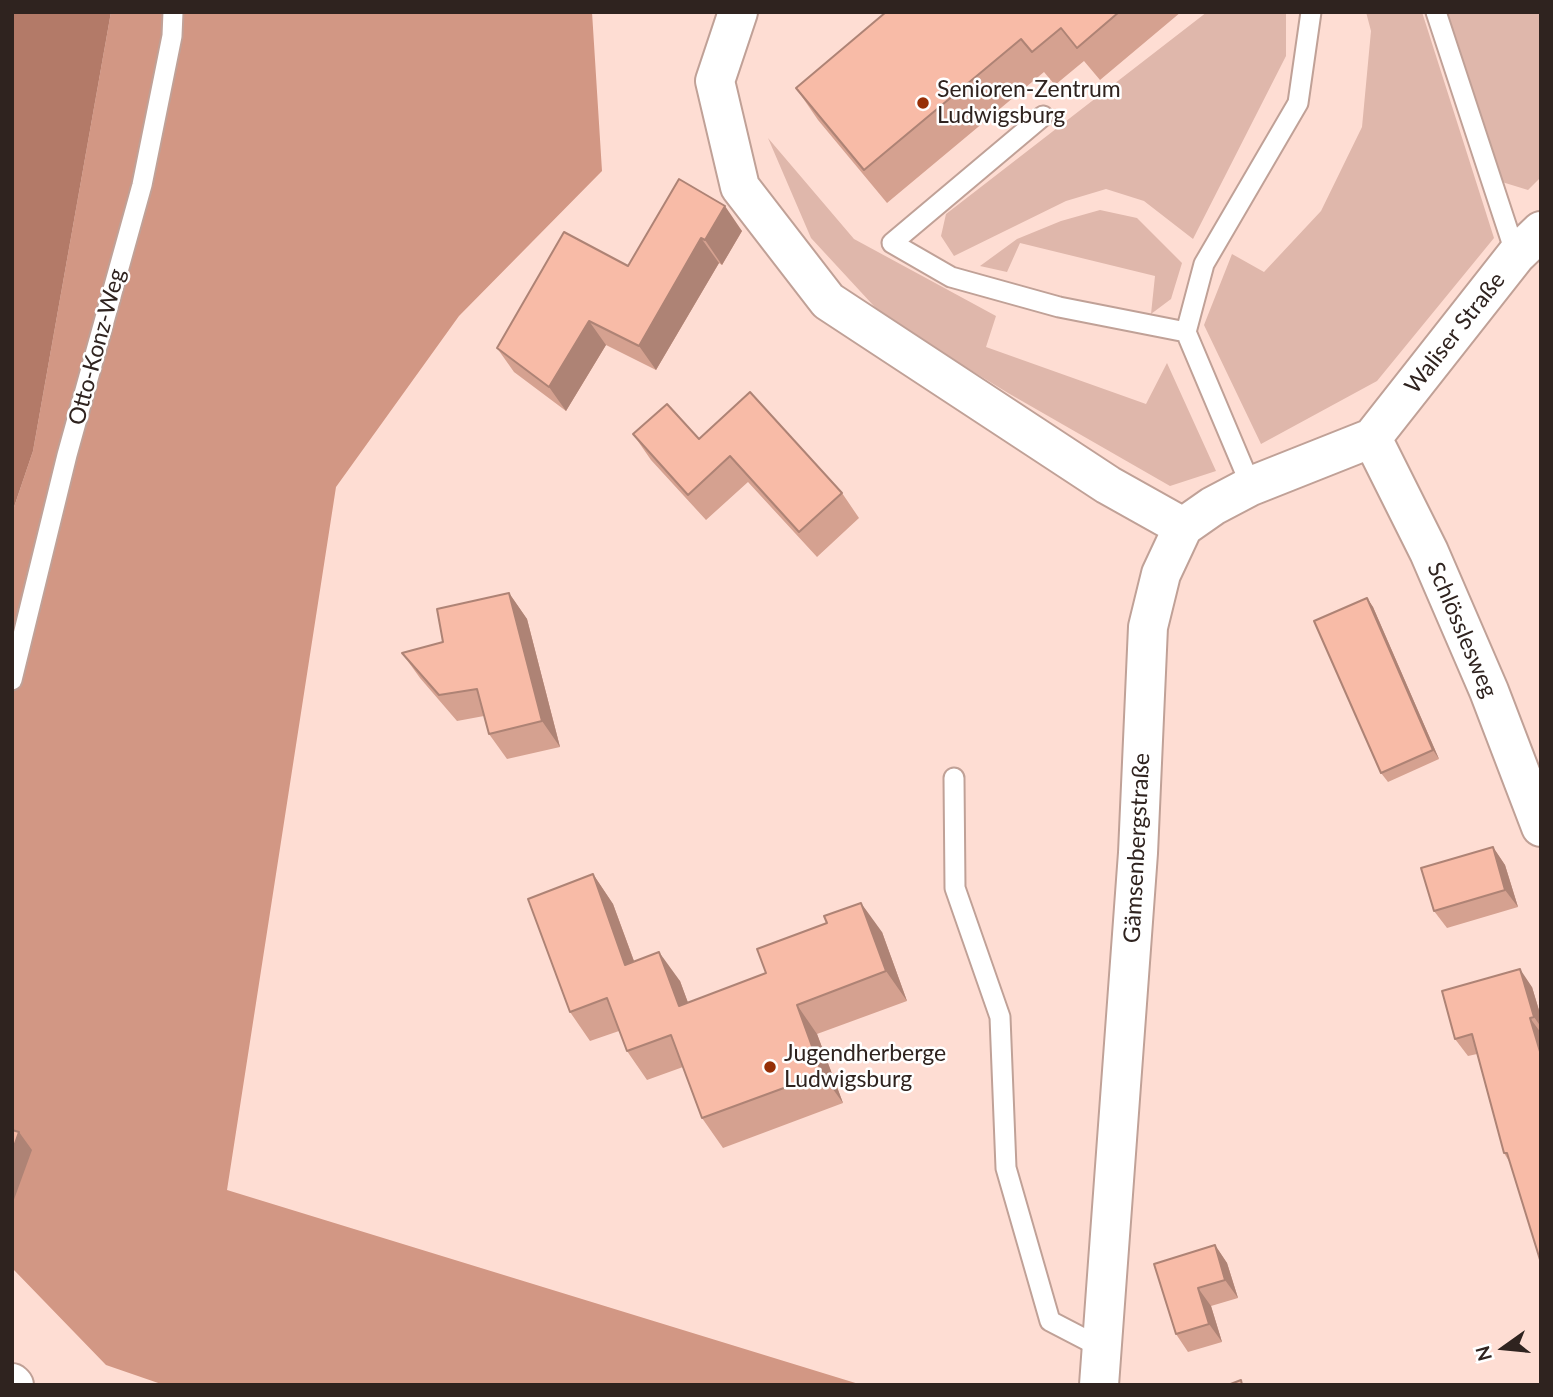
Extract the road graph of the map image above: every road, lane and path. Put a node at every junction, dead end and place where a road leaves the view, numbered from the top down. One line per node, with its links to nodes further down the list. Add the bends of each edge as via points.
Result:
1 (173, 12): 11 (lane, Otto-Konz-Weg, via 173,36 142,185 67,454)
2 (738, 12): 10 (street, via 715,81 740,187 828,301 1108,485)
3 (1311, 12): 7 (lane, via 1298,103 1204,264)
4 (1436, 12): 6 (lane)
5 (1043, 116): 7 (lane, via 892,243 951,277 1059,307)
6 (1528, 243): 8 (street, Waliser Straße)
7 (1186, 332): 9 (lane)
8 (1372, 438): 9 (street, Gämsenbergstraße); 13 (street, Schlösslesweg, via 1489,691)
9 (1251, 486): 10 (street, Gämsenbergstraße)
10 (1183, 527): 14 (street, Gämsenbergstraße, via 1161,574 1148,627 1138,853)
11 (12, 680)
12 (954, 778): 14 (lane, via 955,888 1000,1017 1006,1168 1050,1321)
13 (1541, 827)
14 (1100, 1367)

